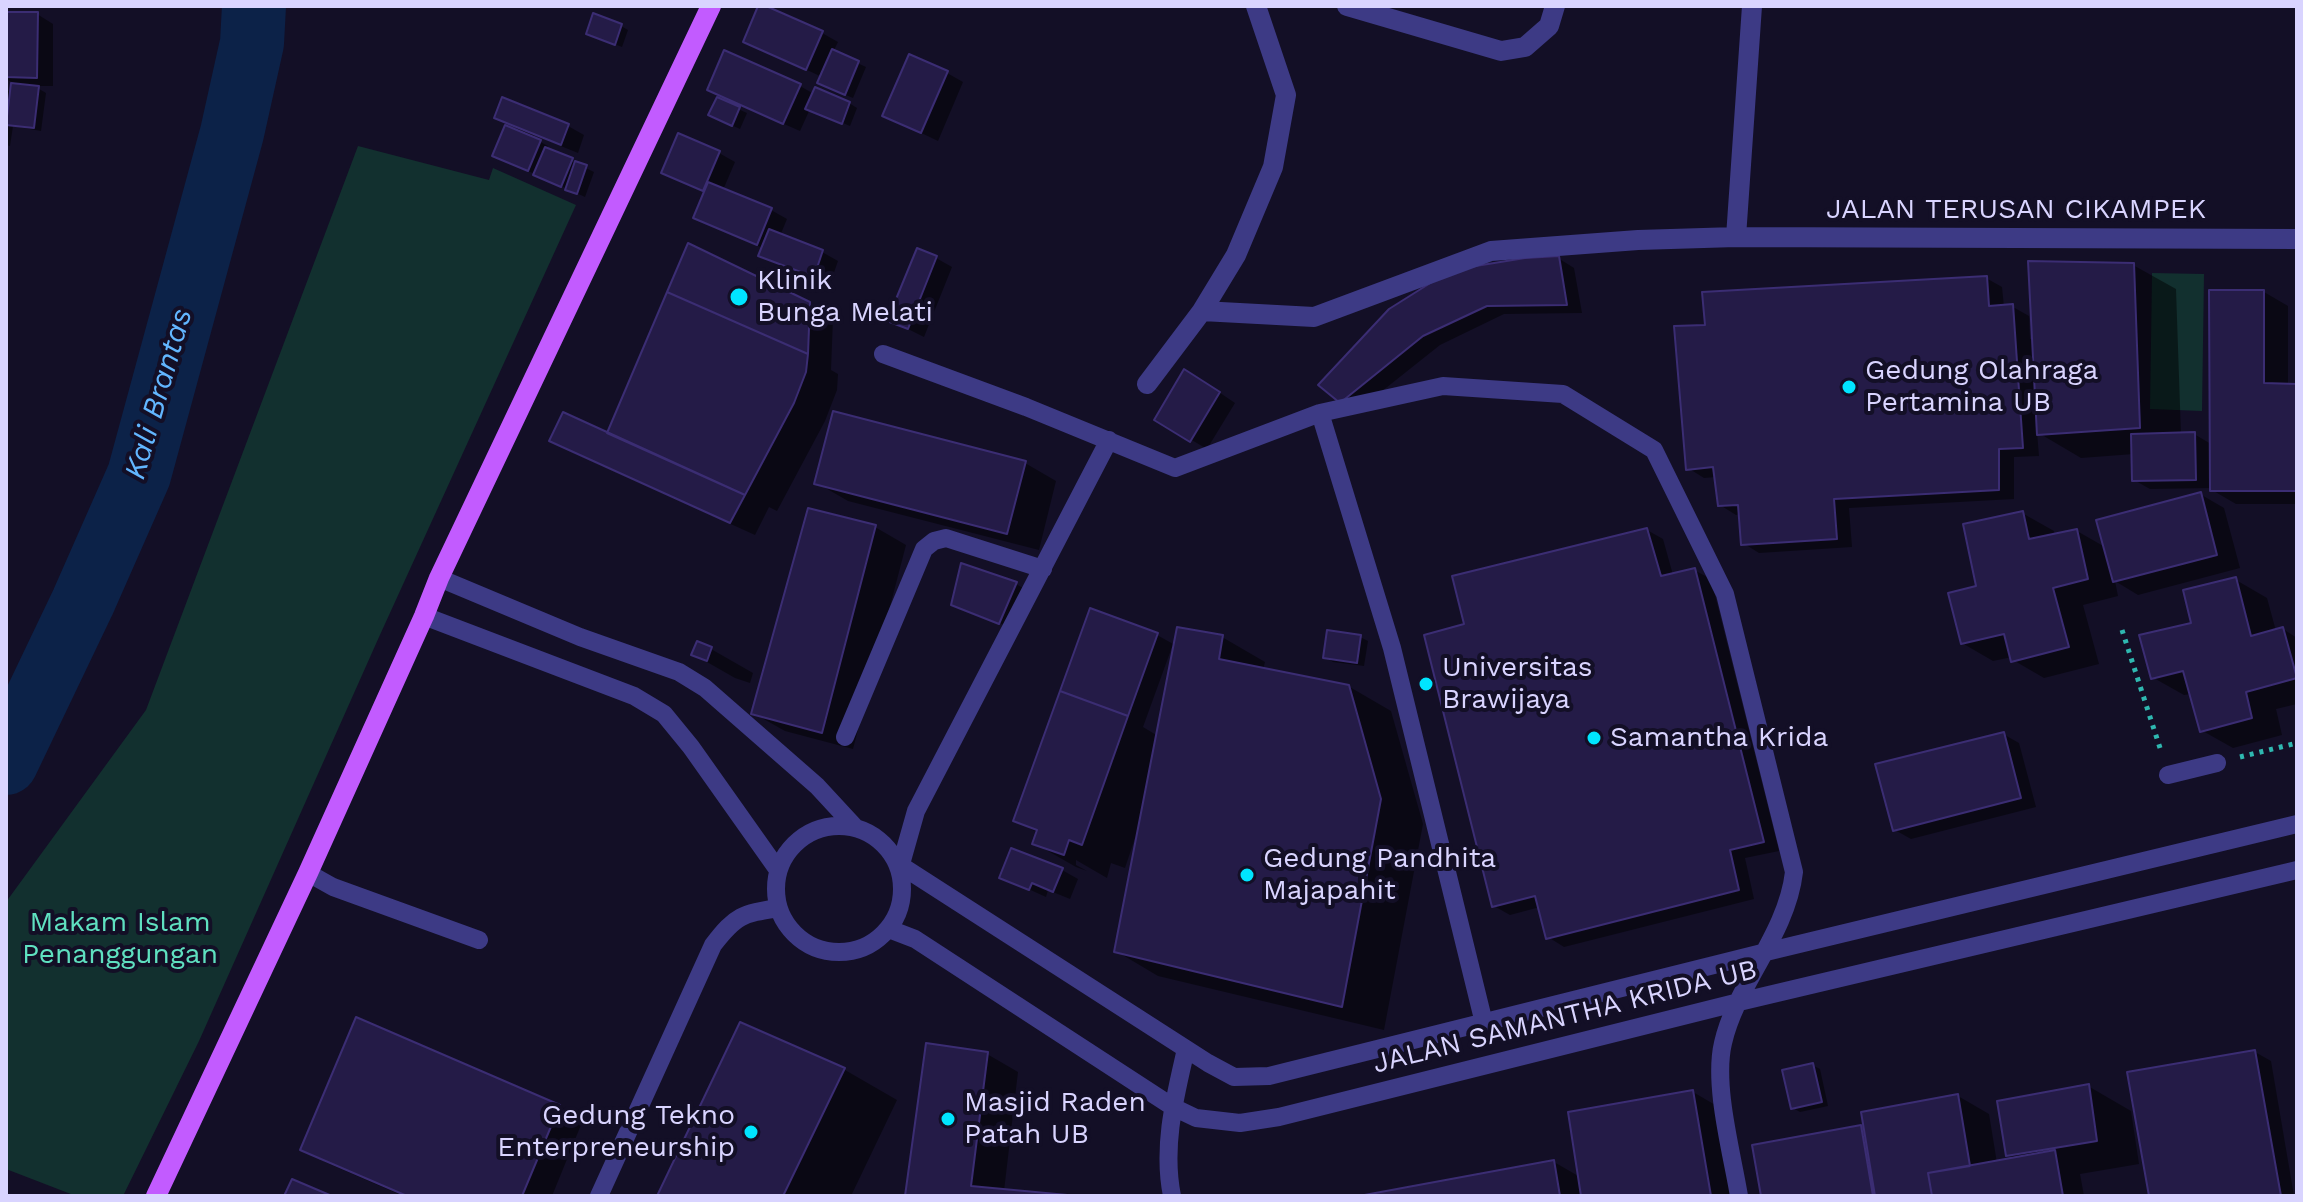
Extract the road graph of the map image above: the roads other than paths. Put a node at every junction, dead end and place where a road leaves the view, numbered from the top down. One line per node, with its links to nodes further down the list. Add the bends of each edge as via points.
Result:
1 (711, 6): 14 (main road)
2 (1256, 6): 8 (street, via 1286,95 1276,153 1236,255)
3 (1347, 6): 4 (street, via 1501,51 1525,47 1549,26)
4 (1555, 6)
5 (1752, 6): 6 (street)
6 (1736, 237): 7 (street, JALAN TERUSAN CIKAMPEK); 8 (street, JALAN TERUSAN CIKAMPEK, via 1491,251 1314,317)
7 (2297, 239)
8 (1202, 311): 10 (street)
9 (883, 354): 12 (lane)
10 (1147, 384)
11 (1320, 413): 12 (lane, via 1175,468); 28 (lane, via 1443,386 1563,394 1654,450 1725,594 1794,872 1793,888); 30 (lane, via 1392,648)
12 (1109, 440): 13 (lane)
13 (1043, 569): 16 (lane, via 946,538 924,549); 21 (lane, via 916,811)
14 (439, 578): 15 (main road); 20 (lane, via 679,672 705,688 817,786)
15 (424, 616): 22 (lane, via 634,696 664,714); 24 (main road)
16 (845, 737)
17 (2217, 763): 18 (lane)
18 (2168, 775)
19 (2297, 824): 28 (lane, JALAN SAMANTHA KRIDA UB)
20 (854, 826): 21 (lane, via 872,834); 22 (lane, via 816,829 800,838)
21 (899, 863): 26 (lane, via 902,897); 31 (lane, JALAN SAMANTHA KRIDA UB)
22 (778, 870): 25 (lane)
23 (2297, 870): 29 (lane, JALAN SAMANTHA KRIDA UB)
24 (308, 873): 27 (lane); 33 (main road)
25 (778, 908): 26 (lane, via 800,939 837,953 875,942); 34 (lane, via 742,914 713,945)
26 (889, 929): 32 (lane, JALAN SAMANTHA KRIDA UB, via 915,939)
27 (479, 940)
28 (1766, 952): 29 (lane); 30 (lane, JALAN SAMANTHA KRIDA UB)
29 (1739, 1002): 32 (lane, JALAN SAMANTHA KRIDA UB, via 1279,1117 1240,1123 1196,1118); 36 (lane, via 1723,1043 1721,1073)
30 (1484, 1023): 31 (lane, JALAN SAMANTHA KRIDA UB, via 1269,1076 1234,1077)
31 (1186, 1049): 32 (lane)
32 (1173, 1107): 35 (lane, via 1167,1173)
33 (156, 1196)
34 (599, 1196)
35 (1172, 1196)
36 (1739, 1196)

